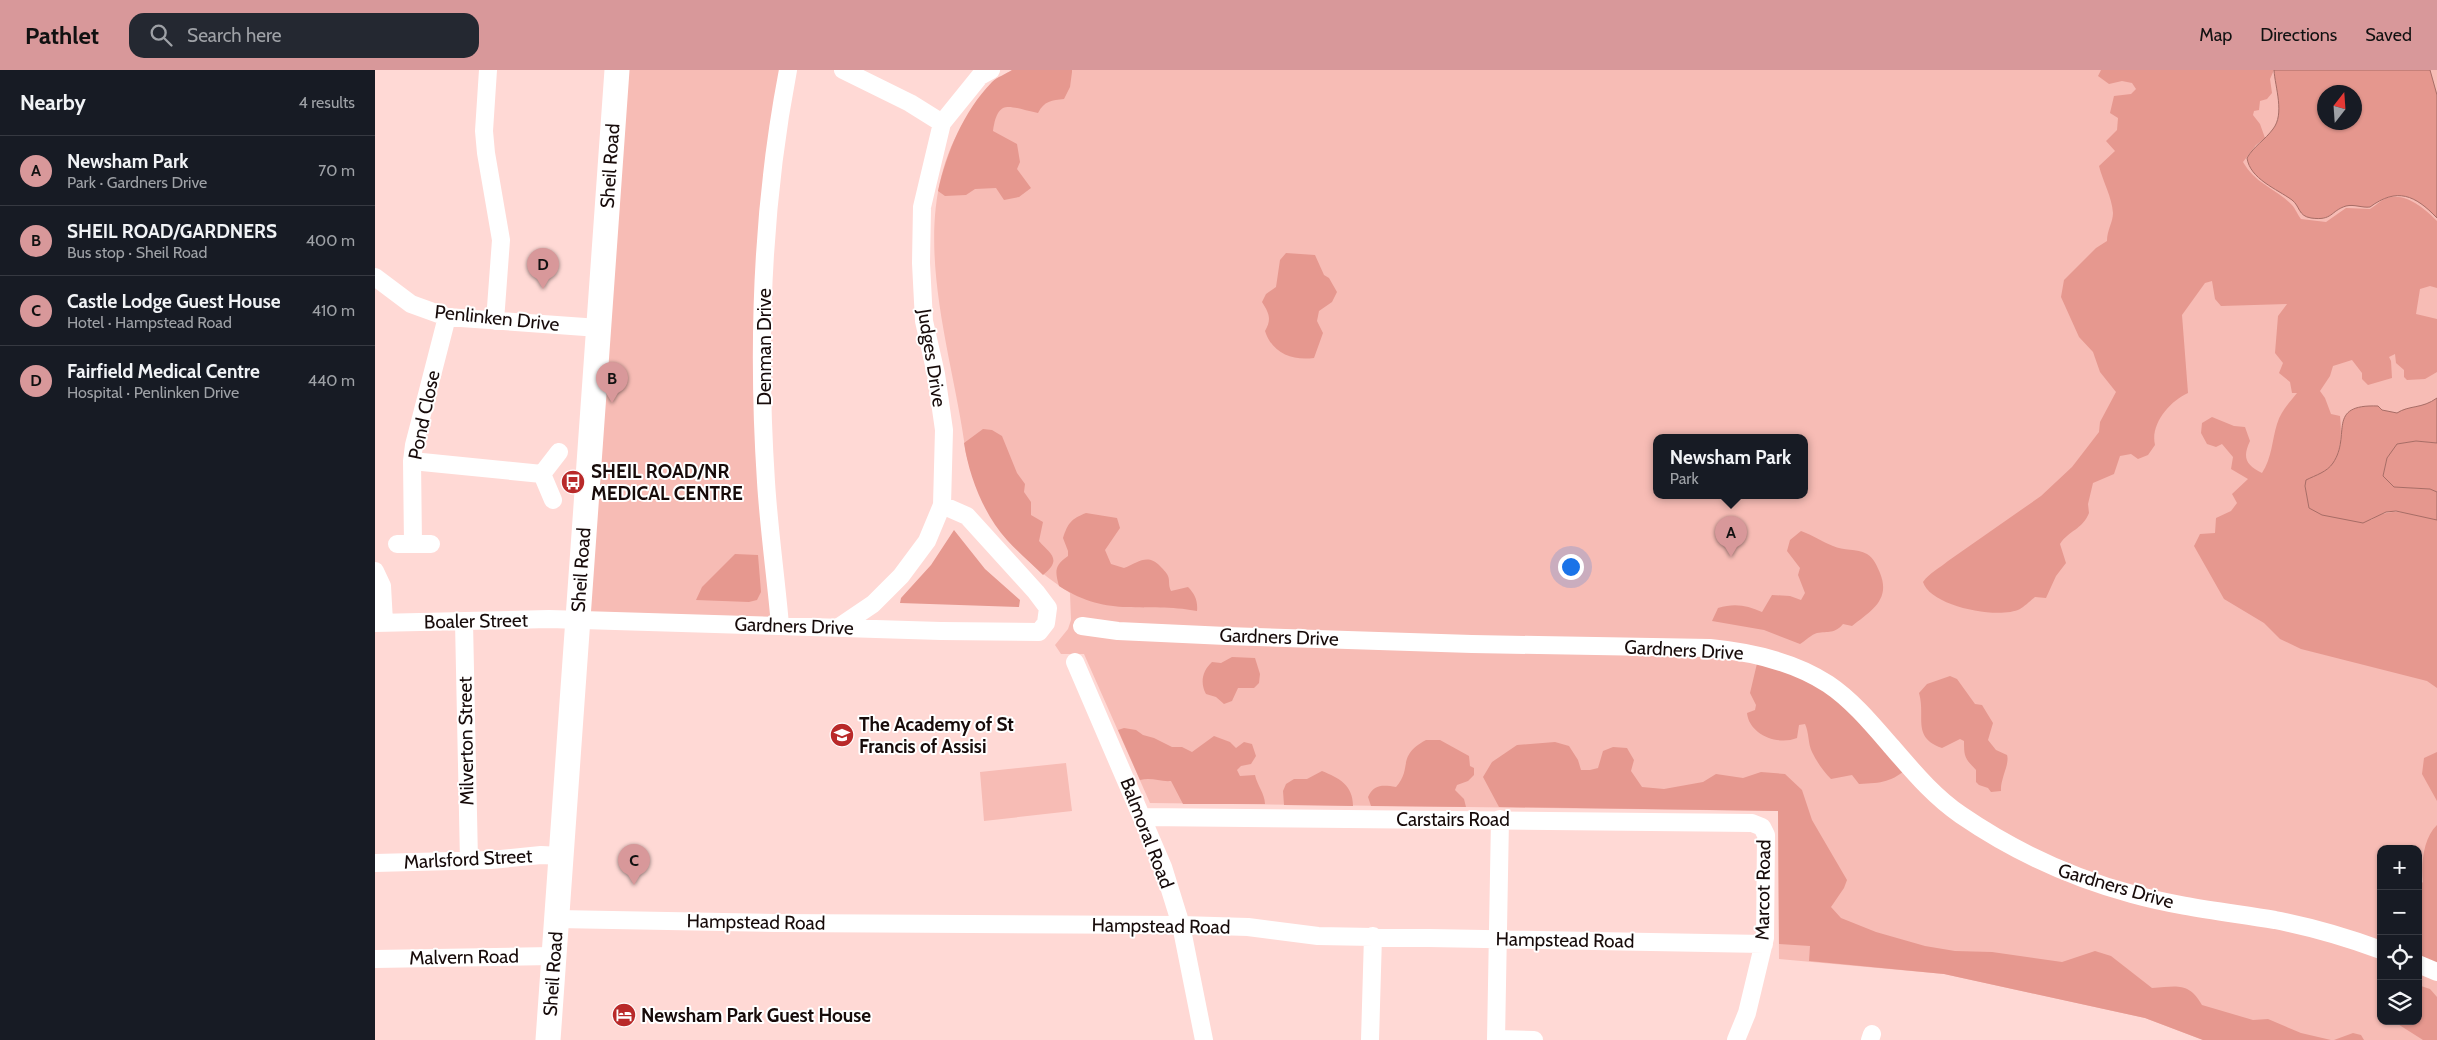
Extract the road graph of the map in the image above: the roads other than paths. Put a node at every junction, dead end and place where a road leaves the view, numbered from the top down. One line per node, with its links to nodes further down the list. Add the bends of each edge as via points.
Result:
1 (488, 70): 9 (street, via 486,153 501,240)
2 (617, 70): 10 (main road, Sheil Road)
3 (788, 70): 21 (street, Denman Drive, via 767,238 762,327 766,482)
4 (843, 70): 6 (street)
5 (991, 70): 6 (street, Judges Drive, via 980,76)
6 (943, 123): 15 (street, Judges Drive, via 923,207 921,263 924,321 944,430)
7 (375, 277): 8 (street, Penlinken Drive, via 411,304)
8 (447, 317): 9 (street, Penlinken Drive); 12 (street, Pond Close)
9 (495, 321): 10 (street, Penlinken Drive)
10 (599, 328): 18 (main road, Sheil Road)
11 (559, 452): 13 (street)
12 (412, 460): 13 (street); 16 (street, Pond Close, via 405,544)
13 (542, 474): 14 (street)
14 (553, 500)
15 (942, 505): 23 (street, Judges Drive, via 927,541 901,576 873,604); 23 (street, Gardners Drive, via 967,516 1036,592 1048,608 1046,623 1039,632)
16 (431, 544)
17 (375, 571): 19 (street, via 382,586)
18 (577, 620): 20 (street, Boaler Street); 21 (street, Gardners Drive); 28 (main road, Sheil Road)
19 (380, 622): 20 (street, Boaler Street)
20 (464, 622): 29 (street, Milverton Street)
21 (780, 625): 23 (street, Gardners Drive)
22 (1082, 626): 36 (street, Gardners Drive, via 1118,631 1245,636 1742,651 1774,659 1828,684 1851,703 1934,794 1991,836 2053,868 2134,895 2276,921 2348,938)
23 (839, 627)
24 (1075, 662): 25 (street, Balmoral Road)
25 (1144, 817): 26 (street, Carstairs Road); 32 (street, Balmoral Road)
26 (1501, 819): 27 (street, Carstairs Road, via 1752,823); 34 (street)
27 (1762, 827): 35 (street, Marcot Road, via 1766,835)
28 (551, 856): 29 (street, Marlsford Street); 31 (main road, Sheil Road)
29 (469, 861): 30 (street, Marlsford Street)
30 (375, 863)
31 (557, 919): 32 (street, Hampstead Road); 37 (main road, Sheil Road)
32 (1181, 925): 33 (street, Hampstead Road, via 1248,927 1318,936); 42 (street, Balmoral Road)
33 (1373, 936): 34 (street, Hampstead Road); 43 (street)
34 (1498, 939): 35 (street, Hampstead Road); 44 (street)
35 (1764, 944): 46 (street, Marcot Road, via 1747,1013)
36 (2377, 949)
37 (553, 956): 38 (street, Malvern Road); 41 (main road, Sheil Road)
38 (375, 959)
39 (2422, 966): 40 (street)
40 (2437, 972)
41 (548, 1040)
42 (1204, 1040)
43 (1370, 1040)
44 (1496, 1040): 45 (street)
45 (1534, 1040)
46 (1736, 1040)

